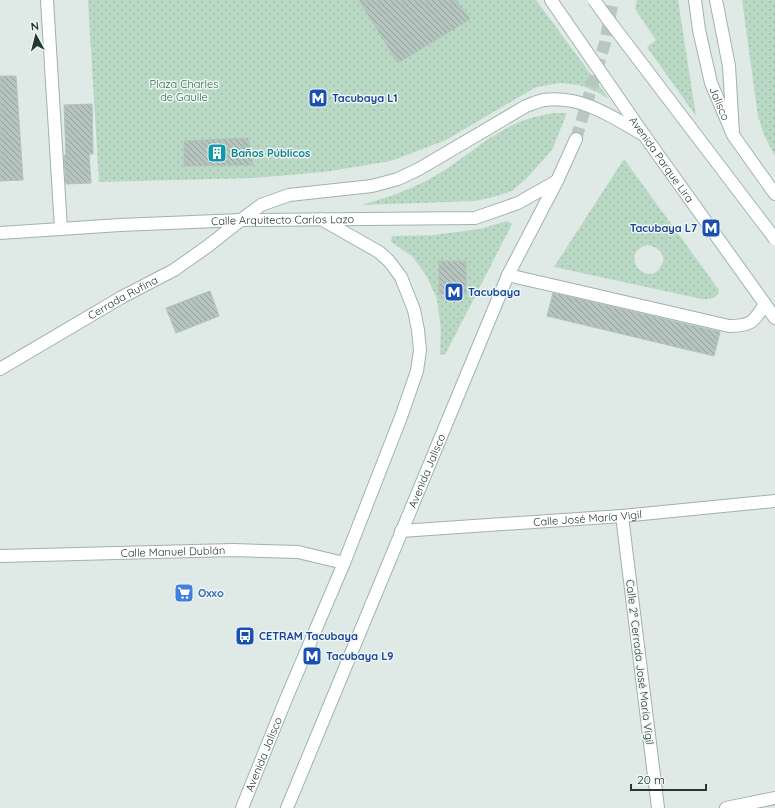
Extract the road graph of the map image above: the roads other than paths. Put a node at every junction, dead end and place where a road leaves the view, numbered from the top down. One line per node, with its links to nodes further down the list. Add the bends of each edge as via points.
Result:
1 (47, 0): 15 (main road)
2 (551, 0): 8 (main road, Avenida Parque Lira)
3 (594, 0): 7 (main road, bridge)
4 (603, 0): 7 (main road)
5 (695, 0): 9 (main road, Jalisco, via 711,83)
6 (716, 0): 9 (main road, via 729,66)
7 (607, 18): 17 (main road, bridge)
8 (644, 135): 14 (main road, Cerrada Rufina, via 584,103 565,99 543,100 526,106 398,179 372,186 289,195 261,205); 19 (main road, Avenida Parque Lira)
9 (733, 135): 12 (main road, Jalisco)
10 (576, 139): 11 (main road, Avenida Jalisco)
11 (557, 181): 13 (main road, Calle Arquitecto Carlos Lazo, via 518,203 475,218); 18 (main road, Avenida Jalisco)
12 (775, 194)
13 (321, 219): 14 (main road, Calle Arquitecto Carlos Lazo); 26 (main road, Avenida Jalisco, via 379,252 389,261 401,277 414,310 420,350 417,371 402,417)
14 (241, 220): 15 (main road, Calle Arquitecto Carlos Lazo); 21 (main road, Cerrada Rufina, via 174,270 122,297)
15 (61, 229): 16 (main road, Calle Arquitecto Carlos Lazo)
16 (0, 233)
17 (775, 239)
18 (508, 275): 19 (main road, via 729,326 743,326 756,318); 24 (main road, Avenida Jalisco)
19 (765, 304): 20 (main road, Avenida Parque Lira)
20 (775, 318)
21 (0, 369)
22 (775, 501): 23 (main road, Calle José María Vigil)
23 (622, 516): 24 (main road, Calle José María Vigil); 30 (main road, Calle 2ª Cerrada José María Vigil)
24 (401, 531): 29 (main road, Avenida Jalisco)
25 (0, 556): 26 (main road, Calle Manuel Dublán, via 233,550 298,552)
26 (344, 563): 28 (main road, Avenida Jalisco)
27 (775, 798): 31 (main road)
28 (242, 808)
29 (287, 808)
30 (658, 808)
31 (726, 808)

